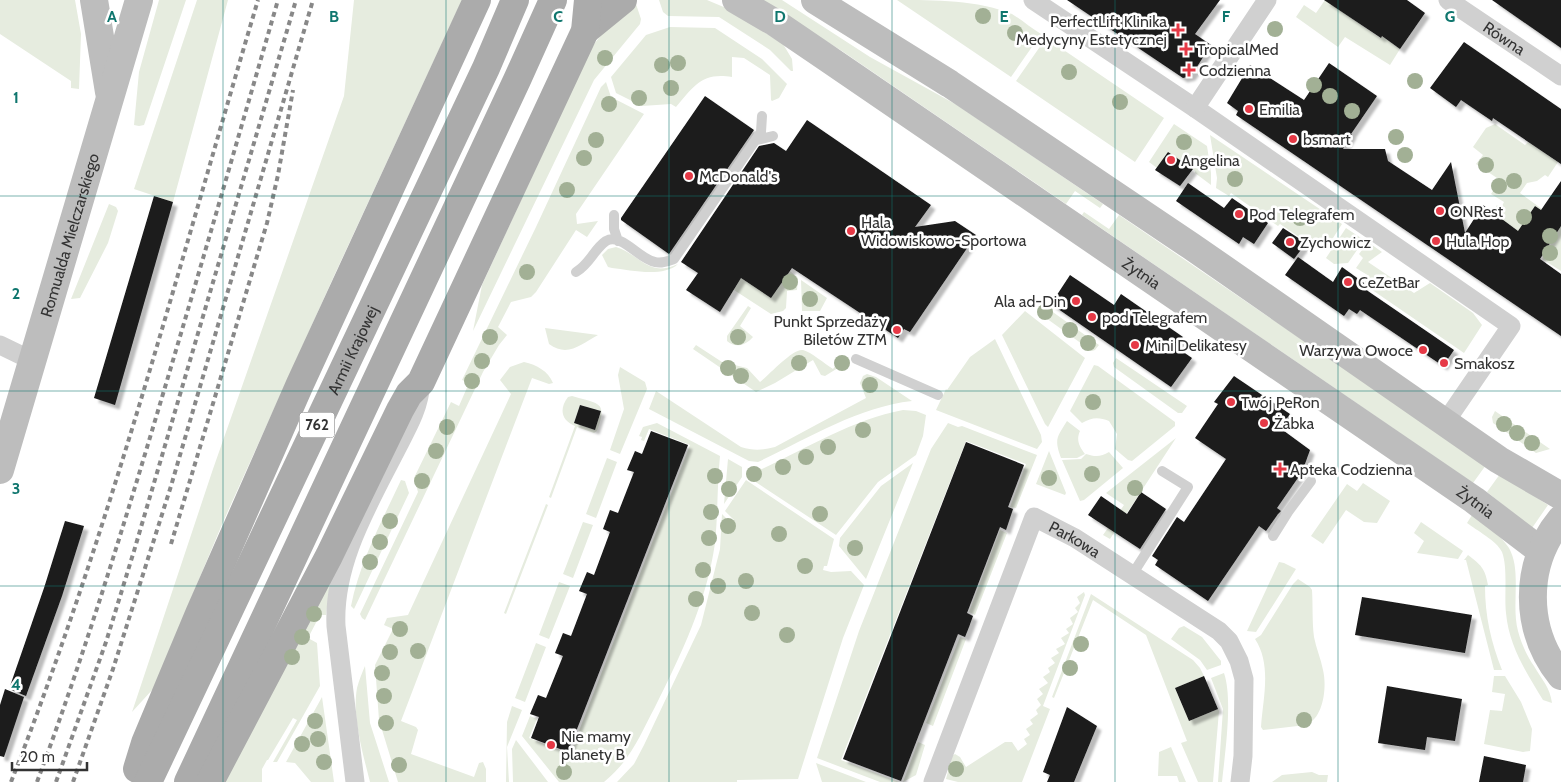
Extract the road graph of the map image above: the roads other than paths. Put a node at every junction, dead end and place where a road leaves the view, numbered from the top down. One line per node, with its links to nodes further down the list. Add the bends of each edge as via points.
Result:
1 (94, 0): 15 (street)
2 (139, 0): 15 (street, Romualda Mielczarskiego)
3 (477, 0): 38 (main road, via 300,384 199,614 145,744)
4 (515, 0): 39 (main road, Armii Krajowej / 762, via 486,68)
5 (552, 0): 40 (main road, 762)
6 (588, 0): 13 (main road)
7 (623, 0): 13 (main road)
8 (736, 0): 35 (street, Żytnia, via 774,22 1474,500)
9 (815, 0): 28 (street, via 950,84)
10 (1034, 0): 16 (street)
11 (1267, 0): 16 (street)
12 (1448, 0): 14 (street, Równa)
13 (585, 31): 26 (main road)
14 (1561, 76)
15 (110, 103): 25 (street, Romualda Mielczarskiego)
16 (1195, 108): 28 (street, via 1511,326)
17 (762, 116): 19 (lane, via 761,132)
18 (773, 136): 19 (lane)
19 (756, 140): 21 (lane, via 674,259 654,262)
20 (614, 215): 21 (lane)
21 (618, 241): 22 (lane, via 606,241)
22 (576, 272)
23 (0, 345): 25 (street)
24 (856, 359): 27 (lane)
25 (33, 361): 29 (street, Romualda Mielczarskiego)
26 (421, 382): 41 (main road, via 400,410 329,556); 42 (street, via 417,408 350,547 336,600 336,626)
27 (938, 394)
28 (1446, 421): 32 (street, via 1500,460)
29 (0, 470)
30 (1162, 471): 36 (lane, via 1188,487)
31 (1311, 481): 34 (lane)
32 (1561, 496)
33 (1561, 519): 35 (street)
34 (1273, 536)
35 (1541, 551): 37 (street, via 1534,580 1534,620 1545,652)
36 (1132, 575): 43 (street, Parkowa, via 1075,538 1034,517); 44 (street, Parkowa, via 1229,641 1244,679)
37 (1561, 676)
38 (133, 782)
39 (148, 782)
40 (188, 782)
41 (210, 782)
42 (355, 782)
43 (933, 782)
44 (1240, 782)

